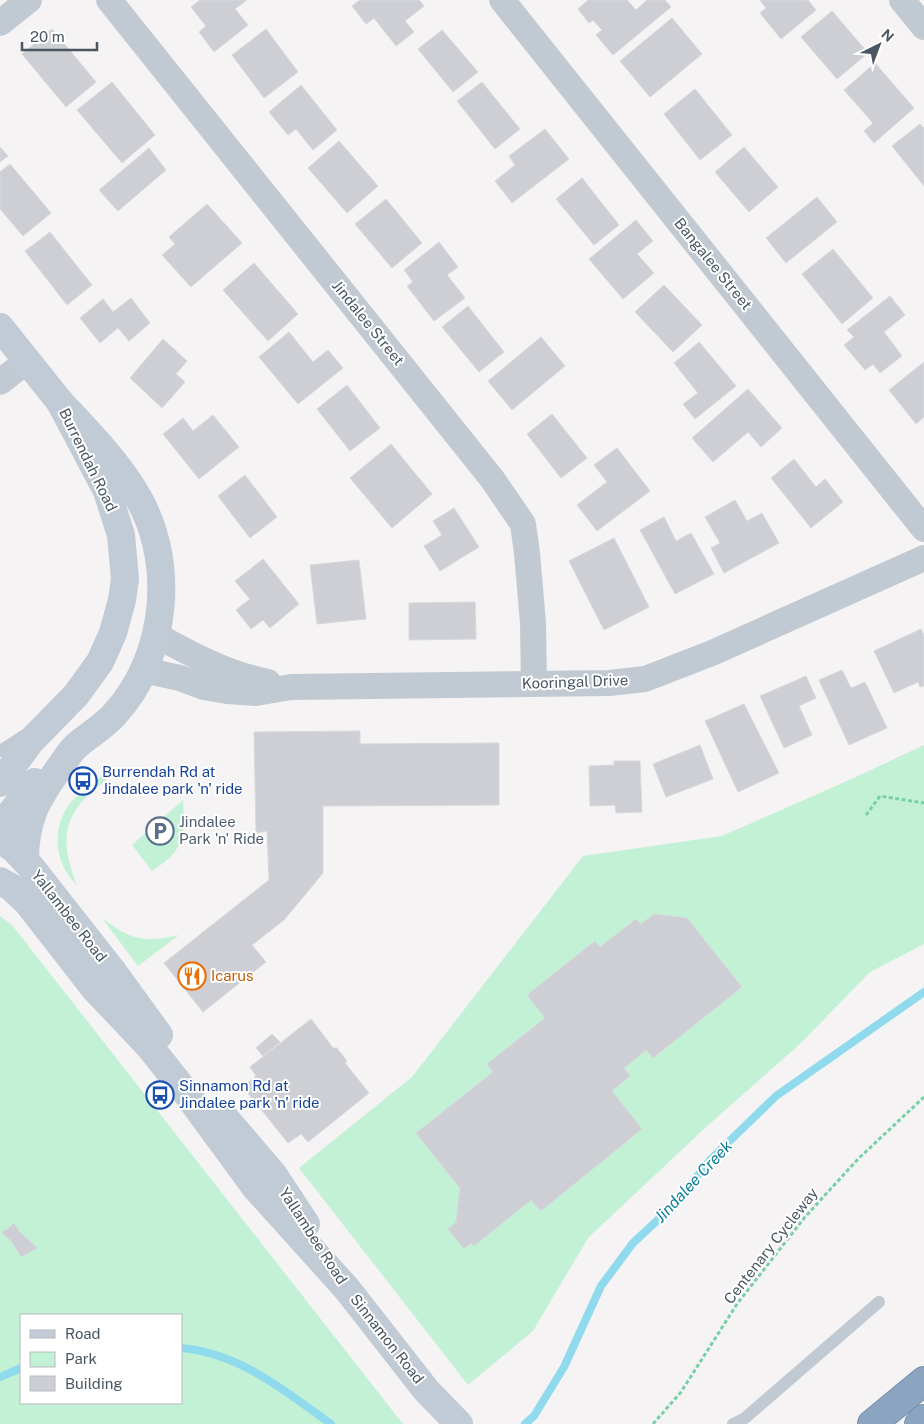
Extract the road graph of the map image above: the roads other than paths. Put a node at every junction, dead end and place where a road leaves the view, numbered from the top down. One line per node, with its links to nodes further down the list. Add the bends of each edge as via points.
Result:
1 (29, 0): 5 (street)
2 (109, 0): 17 (street, Jindalee Street, via 493,480 522,524 532,614)
3 (502, 0): 11 (street, Bangalee Street)
4 (902, 0): 6 (street)
5 (0, 24)
6 (924, 27)
7 (0, 327): 8 (street, Burrendah Road)
8 (27, 361): 9 (street); 10 (street, Burrendah Road)
9 (0, 382)
10 (60, 402): 13 (street, Burrendah Road, via 107,491 121,535 125,579); 14 (street, via 115,462 144,510 160,560 160,616)
11 (924, 529)
12 (924, 558): 17 (street, Kooringal Drive, via 712,653 645,678 608,683)
13 (113, 633): 14 (street); 15 (street); 18 (street, Burrendah Road, via 90,676)
14 (156, 635): 15 (street); 16 (street, Kooringal Drive, via 196,656)
15 (143, 670): 16 (street, Kooringal Drive, via 204,687); 19 (street, via 122,706)
16 (230, 682): 17 (street, Kooringal Drive, via 256,693 291,687)
17 (534, 684)
18 (48, 722): 20 (lane); 21 (street, Burrendah Road)
19 (75, 747): 22 (street, via 32,784); 24 (street, via 46,786 29,819)
20 (0, 751)
21 (0, 783)
22 (0, 826)
23 (0, 839): 24 (street, Yallambee Road)
24 (25, 860): 26 (street, Yallambee Road, via 114,972)
25 (0, 881): 26 (street, Yallambee Road, via 27,902 94,988 149,1046)
26 (172, 1065): 27 (street, Yallambee Road, via 255,1187 290,1215)
27 (347, 1289): 30 (street, Sinnamon Road)
28 (879, 1302): 34 (lane, via 745,1418)
29 (924, 1381): 35 (highway)
30 (426, 1390): 32 (street, Sinnamon Road); 33 (street, Sinnamon Road)
31 (924, 1419): 36 (highway)
32 (446, 1424)
33 (459, 1424)
34 (733, 1424)
35 (872, 1424)
36 (919, 1424)

